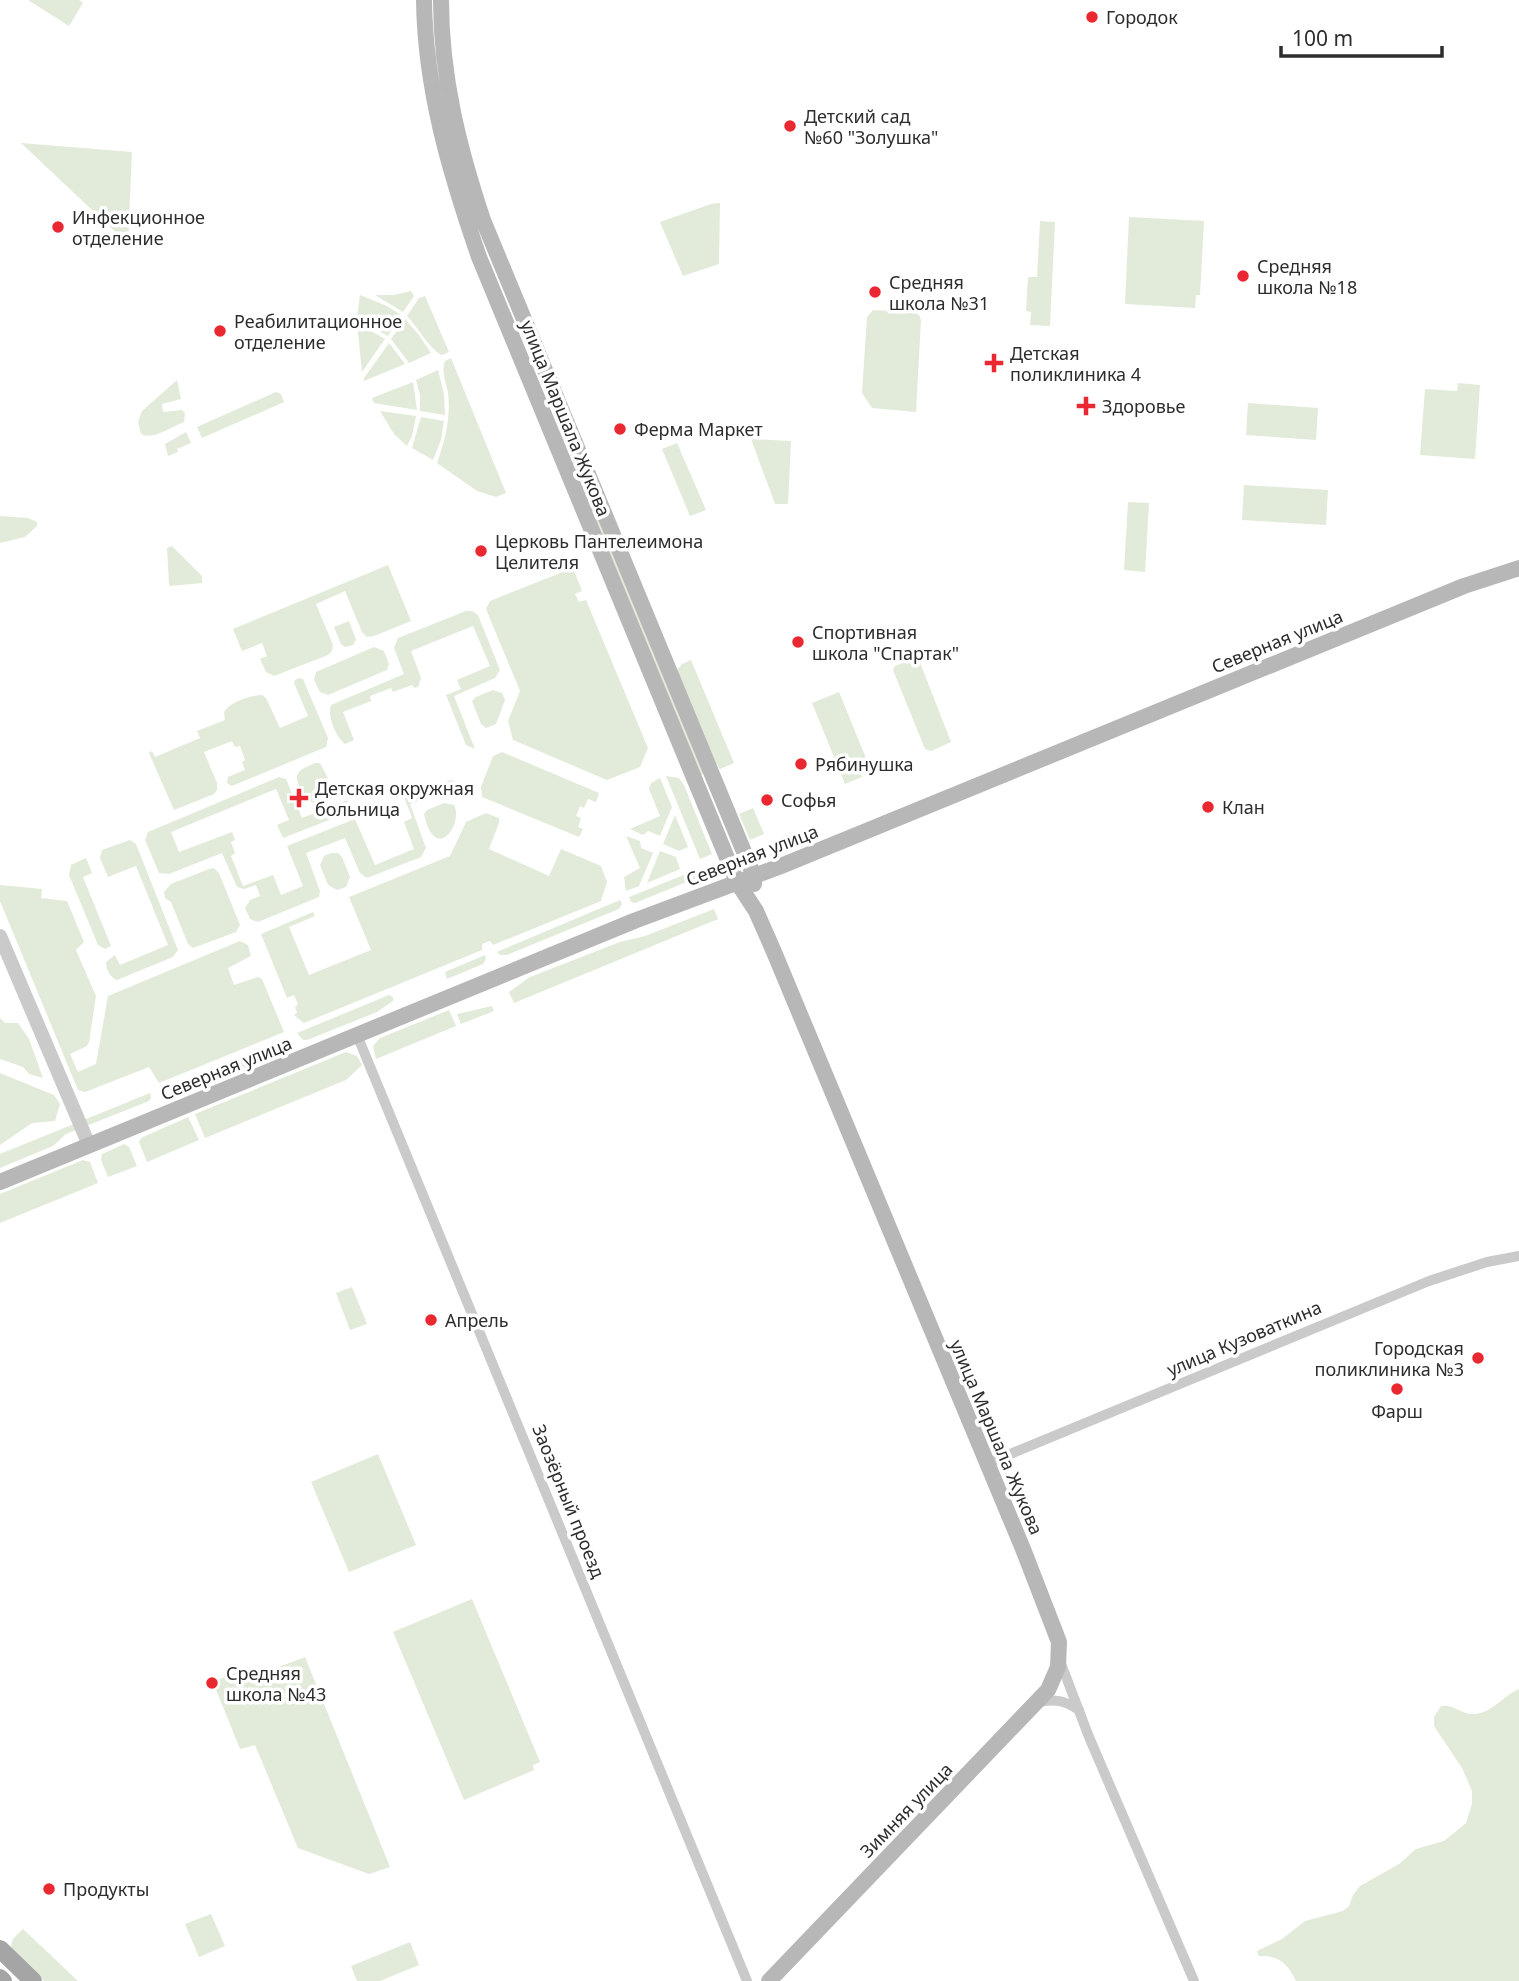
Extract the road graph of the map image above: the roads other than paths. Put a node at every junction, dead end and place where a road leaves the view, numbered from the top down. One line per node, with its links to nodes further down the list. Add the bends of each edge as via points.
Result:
1 (433, 5): 3 (main road, улица Маршала Жукова, via 463,159 483,220); 4 (main road, улица Маршала Жукова, via 429,68 455,186)
2 (1519, 568): 5 (main road, Северная улица, via 1468,584)
3 (716, 786): 4 (main road); 5 (main road, улица Маршала Жукова)
4 (701, 793): 6 (main road, улица Маршала Жукова)
5 (754, 876): 6 (main road, Северная улица); 7 (main road, улица Маршала Жукова)
6 (737, 882): 7 (main road, улица Маршала Жукова); 9 (main road, Северная улица)
7 (756, 911): 13 (main road, улица Маршала Жукова)
8 (0, 936): 10 (street)
9 (357, 1035): 10 (main road, Северная улица); 20 (street, Заозёрный проезд)
10 (89, 1145): 11 (main road, Северная улица)
11 (0, 1182)
12 (1519, 1256): 13 (street, улица Кузоваткина, via 1429,1281)
13 (986, 1464): 14 (main road, улица Маршала Жукова, via 1053,1623)
14 (1060, 1660): 15 (street, улица Маршала Жукова); 16 (main road, Зимняя улица, via 1053,1682)
15 (1070, 1688): 16 (street); 17 (street, улица Маршала Жукова)
16 (1036, 1703): 17 (street, via 1060,1701); 21 (main road, Зимняя улица)
17 (1079, 1710): 22 (street, улица Маршала Жукова)
18 (0, 1949): 19 (main road)
19 (33, 1981)
20 (747, 1981)
21 (769, 1981)
22 (1194, 1981)

